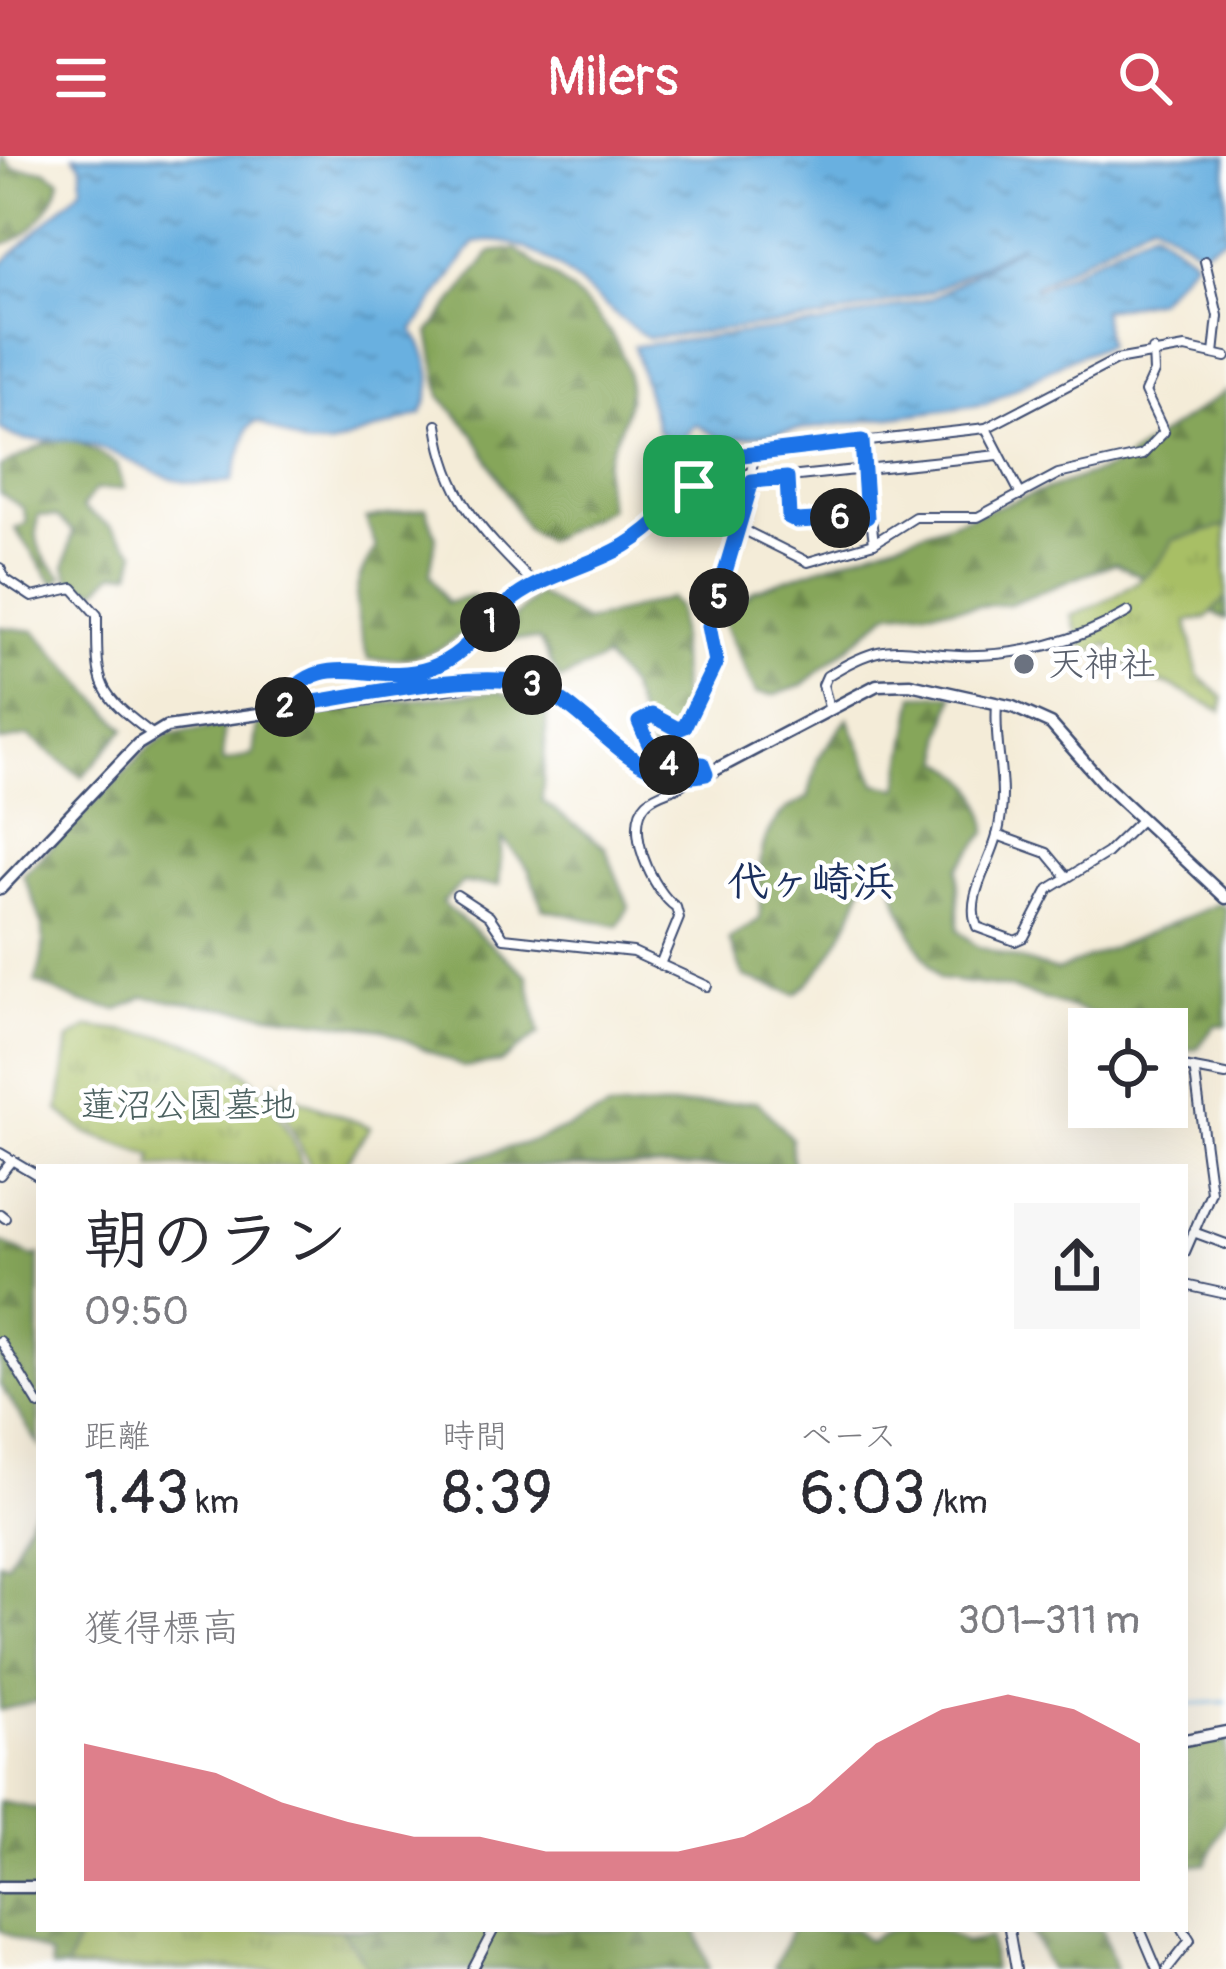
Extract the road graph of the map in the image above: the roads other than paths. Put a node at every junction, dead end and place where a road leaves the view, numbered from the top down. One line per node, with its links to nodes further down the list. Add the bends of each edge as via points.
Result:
1 (1205, 260): 3 (street)
2 (1226, 290): 3 (street)
3 (1213, 292): 5 (street)
4 (1153, 350): 5 (street); 8 (street, via 1116,360); 15 (street, via 1145,392 1163,423 1157,444 1129,461 1058,474)
5 (1214, 354): 6 (street)
6 (1226, 357)
7 (437, 425): 21 (street, via 443,468 478,529)
8 (986, 428): 9 (street); 11 (street)
9 (862, 441): 10 (street); 12 (street)
10 (755, 452): 14 (street); 16 (street, via 717,458)
11 (998, 455): 12 (street); 15 (street)
12 (866, 470): 13 (street); 17 (street)
13 (787, 478): 14 (street); 17 (street, via 789,517 797,521)
14 (752, 481): 18 (street)
15 (1021, 495): 19 (street, via 978,517 915,517)
16 (682, 502): 18 (street, via 692,518); 21 (street, via 618,550)
17 (867, 517): 19 (street)
18 (740, 528): 19 (street, via 808,562); 27 (street, via 709,626 716,662 705,688 685,726 652,715 639,722 656,760 702,764)
19 (874, 543)
20 (0, 568): 26 (street, via 32,597 73,588 97,615 105,698)
21 (538, 588): 24 (street, via 510,600 473,642 440,664 388,677 319,670)
22 (1128, 612): 25 (street, via 1087,637 991,653 882,648 827,676)
23 (997, 704): 25 (main road, via 895,683); 29 (main road, via 1051,724); 30 (street, via 1005,782)
24 (281, 707): 26 (main road); 28 (main road, via 511,680 555,696 647,768)
25 (829, 707): 27 (main road)
26 (152, 734): 32 (main road)
27 (706, 774): 28 (main road)
28 (689, 778): 35 (street, via 641,811 648,870 679,918)
29 (1141, 820): 31 (street); 34 (main road)
30 (997, 835): 31 (street, via 1047,853); 31 (street, via 971,908 985,932 1024,938 1049,889)
31 (1067, 877)
32 (0, 890)
33 (457, 895): 35 (street, via 504,938)
34 (1226, 898)
35 (661, 962): 36 (street)
36 (707, 986)
37 (1188, 1071): 38 (street)
38 (1195, 1073): 39 (street); 44 (street)
39 (1226, 1075)
40 (0, 1154): 41 (street)
41 (12, 1160): 42 (street); 43 (street)
42 (36, 1174)
43 (0, 1175)
44 (1210, 1192): 45 (street); 46 (street)
45 (1226, 1195)
46 (1196, 1233): 47 (street); 48 (street)
47 (1226, 1244)
48 (1188, 1247)
49 (1188, 1286): 50 (street)
50 (1226, 1294)
51 (0, 1340): 52 (street)
52 (36, 1400)
53 (1226, 1732): 54 (main road)
54 (1188, 1738)
55 (0, 1887): 56 (main road)
56 (36, 1887)
57 (492, 1932): 61 (street)
58 (1010, 1932): 62 (street)
59 (1141, 1932): 63 (street)
60 (1185, 1932): 64 (street, via 1190,1940)
61 (473, 1969)
62 (1016, 1969)
63 (1157, 1969)
64 (1167, 1969)

